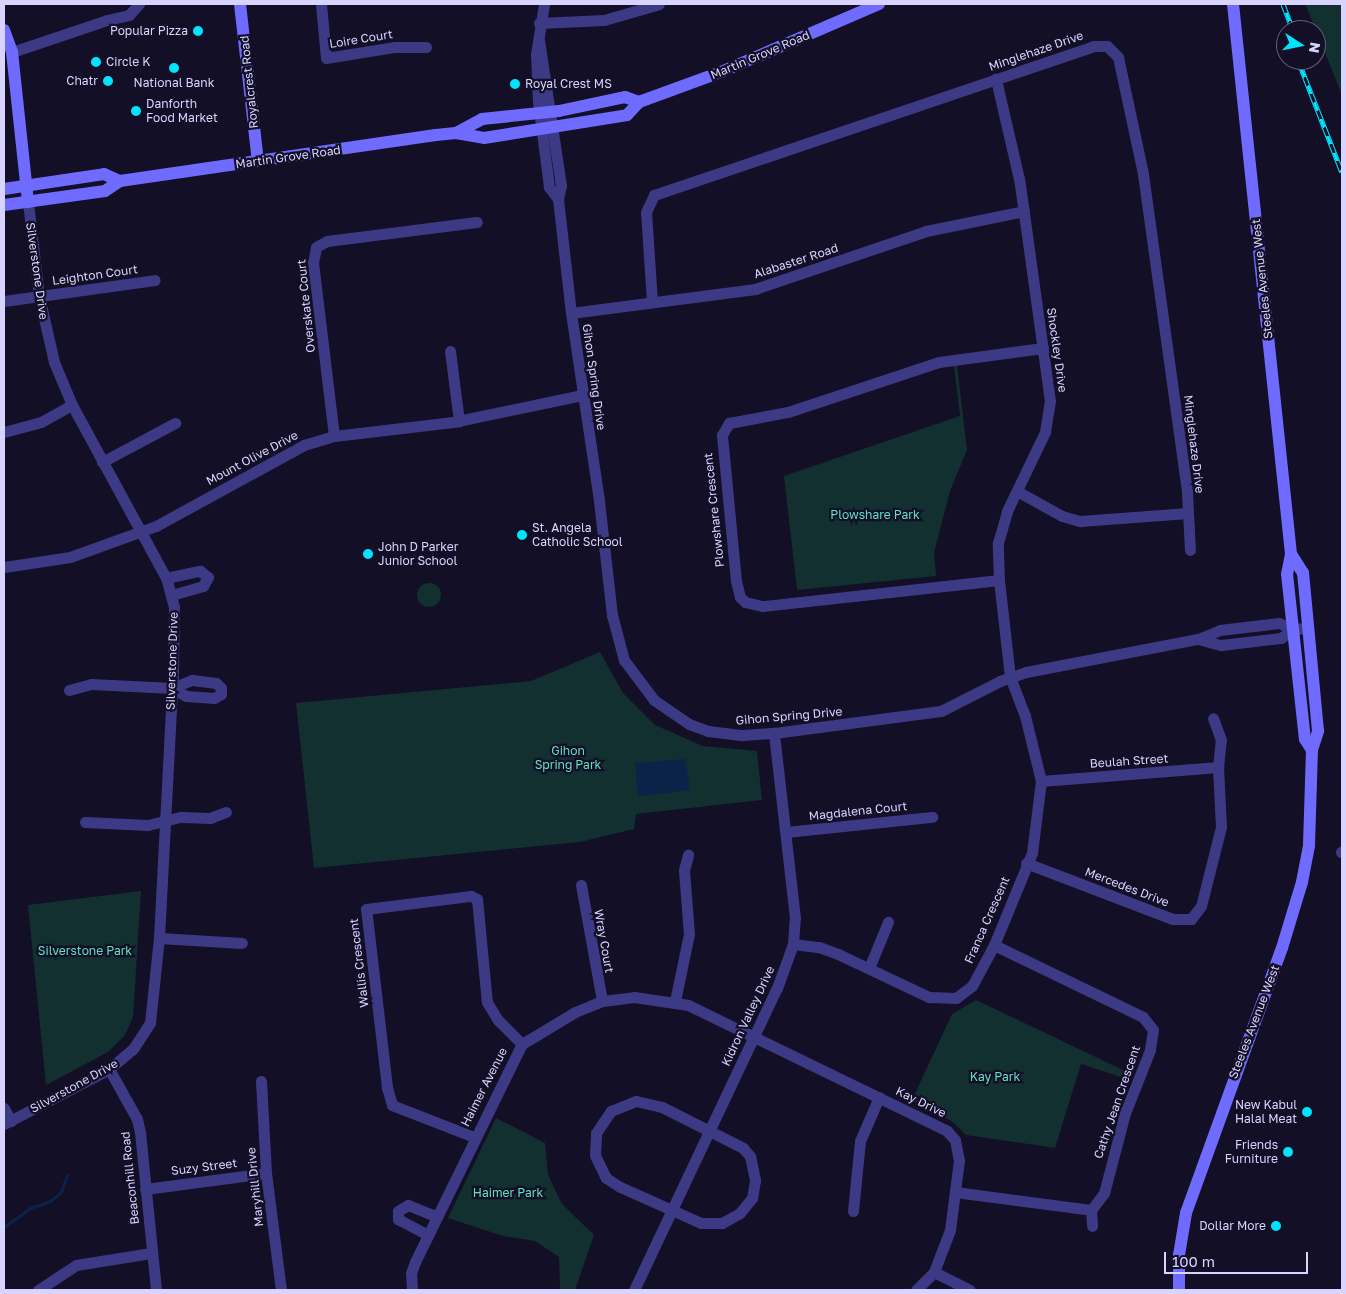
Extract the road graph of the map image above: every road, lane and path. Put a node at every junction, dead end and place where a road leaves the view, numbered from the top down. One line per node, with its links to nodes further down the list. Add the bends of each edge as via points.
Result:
1 (139, 4): 11 (street, via 129,15)
2 (240, 4): 17 (main road, Royalcrest Road)
3 (321, 4): 10 (street, Loire Court, via 326,58 395,47)
4 (544, 4): 8 (street, Gihon Spring Drive)
5 (659, 4): 8 (street, via 604,20)
6 (879, 4): 13 (main road, Martin Grove Road, via 722,72)
7 (1232, 4): 43 (main road, Steeles Avenue West)
8 (539, 23): 14 (street, Gihon Spring Drive)
9 (4, 30): 11 (main road, Silverstone Drive)
10 (426, 47)
11 (12, 52): 19 (main road, Silverstone Drive)
12 (996, 80): 23 (street, Shockley Drive); 28 (street, Minglehaze Drive, via 654,195 646,212); 40 (street, Minglehaze Drive, via 1093,46 1107,46 1118,57 1143,174)
13 (639, 102): 14 (main road, Martin Grove Road, via 625,97); 15 (main road, Martin Grove Road, via 627,115)
14 (545, 113): 15 (street, Gihon Spring Drive); 16 (main road, Martin Grove Road, via 482,119)
15 (547, 130): 16 (main road, Martin Grove Road, via 484,138); 29 (street, Gihon Spring Drive, via 550,187 558,199)
16 (456, 133): 17 (main road, Martin Grove Road)
17 (258, 161): 18 (main road, Martin Grove Road)
18 (120, 181): 19 (main road, Martin Grove Road, via 104,174); 21 (main road, Martin Grove Road, via 105,191)
19 (26, 185): 20 (main road, Martin Grove Road); 21 (main road, Silverstone Drive)
20 (4, 188)
21 (28, 202): 22 (main road, Martin Grove Road); 26 (street, Silverstone Drive)
22 (4, 205)
23 (1024, 211): 28 (street, Alabaster Road, via 926,231 761,288); 30 (street, Shockley Drive)
24 (477, 222): 37 (street, Overskate Court, via 327,241 316,247 313,263)
25 (155, 280): 26 (street, Leighton Court)
26 (39, 296): 27 (street, Leighton Court); 33 (street, Silverstone Drive, via 54,362)
27 (4, 301)
28 (652, 302): 29 (street, Alabaster Road)
29 (571, 313): 32 (street, Gihon Spring Drive)
30 (1042, 348): 39 (street, Shockley Drive, via 1049,413 1038,451); 46 (street, Plowshare Crescent, via 939,362 788,412 730,423 722,435 736,581 740,597 745,602 762,606)
31 (450, 351): 34 (street)
32 (582, 395): 34 (street, Mount Olive Drive); 54 (street, Gihon Spring Drive, via 599,501 612,615 619,647 629,668 654,700 689,724 726,734)
33 (72, 405): 36 (street, via 41,422); 38 (street, Silverstone Drive)
34 (459, 421): 37 (street, Mount Olive Drive)
35 (175, 423): 38 (street)
36 (4, 432)
37 (334, 436): 41 (street, Mount Olive Drive, via 288,452 156,526)
38 (102, 462): 41 (street, Silverstone Drive)
39 (1017, 491): 40 (street, via 1062,516 1080,521); 46 (street, Shockley Drive, via 1001,527)
40 (1188, 513): 42 (street, Minglehaze Drive)
41 (140, 531): 44 (street, Mount Olive Drive, via 70,557); 45 (street, Silverstone Drive)
42 (1190, 550)
43 (1291, 554): 48 (main road, Steeles Avenue West, via 1303,573); 49 (main road, Steeles Avenue West, via 1287,574)
44 (4, 567)
45 (166, 578): 47 (street, Silverstone Drive); 47 (street, via 200,570 208,577 203,586)
46 (999, 580): 50 (street, Shockley Drive)
47 (172, 594): 51 (street, Silverstone Drive)
48 (1308, 628): 49 (street, Gihon Spring Drive); 55 (main road, Steeles Avenue West, via 1318,731)
49 (1293, 629): 50 (street, Gihon Spring Drive, via 1281,638 1221,645 1198,639 1135,648); 55 (main road, Steeles Avenue West, via 1305,739)
50 (1010, 677): 54 (street, Gihon Spring Drive, via 941,712); 57 (street, Franca Crescent, via 1029,730)
51 (172, 688): 52 (street, via 91,684); 60 (street, Silverstone Drive)
52 (69, 690)
53 (1213, 718): 56 (street, Mercedes Drive, via 1221,740)
54 (774, 733): 62 (street, Kidron Valley Drive)
55 (1312, 750): 101 (main road, Steeles Avenue West, via 1309,845 1302,882 1265,996 1197,1176 1179,1255)
56 (1218, 767): 57 (street, Beulah Street); 64 (street, Mercedes Drive, via 1222,789 1216,854 1201,906 1191,919 1173,919)
57 (1041, 781): 64 (street, Franca Crescent, via 1037,826)
58 (226, 812): 60 (street, via 210,818 181,817)
59 (932, 817): 62 (street, Magdalena Court)
60 (164, 821): 61 (street, via 144,826); 67 (street, Silverstone Drive)
61 (85, 822)
62 (786, 832): 69 (street, Kidron Valley Drive, via 795,918)
63 (688, 855): 73 (street, via 684,870 689,934)
64 (1026, 863): 70 (street, Franca Crescent)
65 (581, 885): 72 (street, Wray Court)
66 (888, 922): 71 (street)
67 (159, 938): 68 (street); 76 (street, Silverstone Drive, via 150,1023 134,1049)
68 (242, 943)
69 (793, 944): 71 (street, Franca Crescent, via 819,947); 74 (street, Kidron Valley Drive, via 787,965)
70 (994, 945): 71 (street, Franca Crescent, via 972,986 963,994 947,1000 929,997); 86 (street, Cathy Jean Crescent, via 1144,1017 1152,1030 1150,1050 1125,1113 1104,1193)
71 (869, 968)
72 (602, 1001): 73 (street, Haimer Avenue, via 634,997); 75 (street, Haimer Avenue, via 575,1012)
73 (675, 1001): 74 (street, Haimer Avenue)
74 (754, 1036): 78 (street, Kay Drive); 81 (street, Kidron Valley Drive)
75 (522, 1044): 82 (street, Haimer Avenue); 82 (street, Wallis Crescent, via 498,1020 487,1002 476,899 471,896 366,909 387,1087 392,1104)
76 (110, 1069): 80 (street, Silverstone Drive); 84 (street, Beaconhill Road, via 137,1119)
77 (261, 1081): 83 (street, Maryhill Drive)
78 (879, 1097): 85 (street, Kay Drive, via 941,1126 955,1140 958,1160); 88 (street, via 860,1141)
79 (4, 1108): 80 (street)
80 (7, 1122)
81 (710, 1129): 87 (street, Kidron Valley Drive); 87 (street, via 734,1141 750,1156 755,1180 752,1198 740,1213 722,1223 701,1223); 87 (street, via 653,1103 636,1101 619,1105 600,1125 594,1140 595,1156 606,1178)
82 (474, 1136): 89 (street, Haimer Avenue)
83 (266, 1173): 84 (street, Suzy Street); 96 (street, Maryhill Drive)
84 (146, 1189): 92 (street, Beaconhill Road)
85 (955, 1192): 86 (street); 93 (street, Kay Drive, via 947,1245)
86 (1091, 1210): 90 (street)
87 (672, 1211): 98 (street, Kidron Valley Drive)
88 (853, 1212)
89 (437, 1217): 91 (street, Haimer Avenue); 91 (street, via 408,1206 398,1210 398,1219)
90 (1092, 1226)
91 (428, 1235): 97 (street, Haimer Avenue, via 411,1273)
92 (151, 1253): 94 (street, via 76,1265); 95 (street, Beaconhill Road)
93 (934, 1272): 99 (street, Kay Drive); 100 (street)
94 (38, 1290)
95 (156, 1290)
96 (281, 1290)
97 (412, 1290)
98 (634, 1290)
99 (916, 1290)
100 (970, 1290)
101 (1178, 1290)

